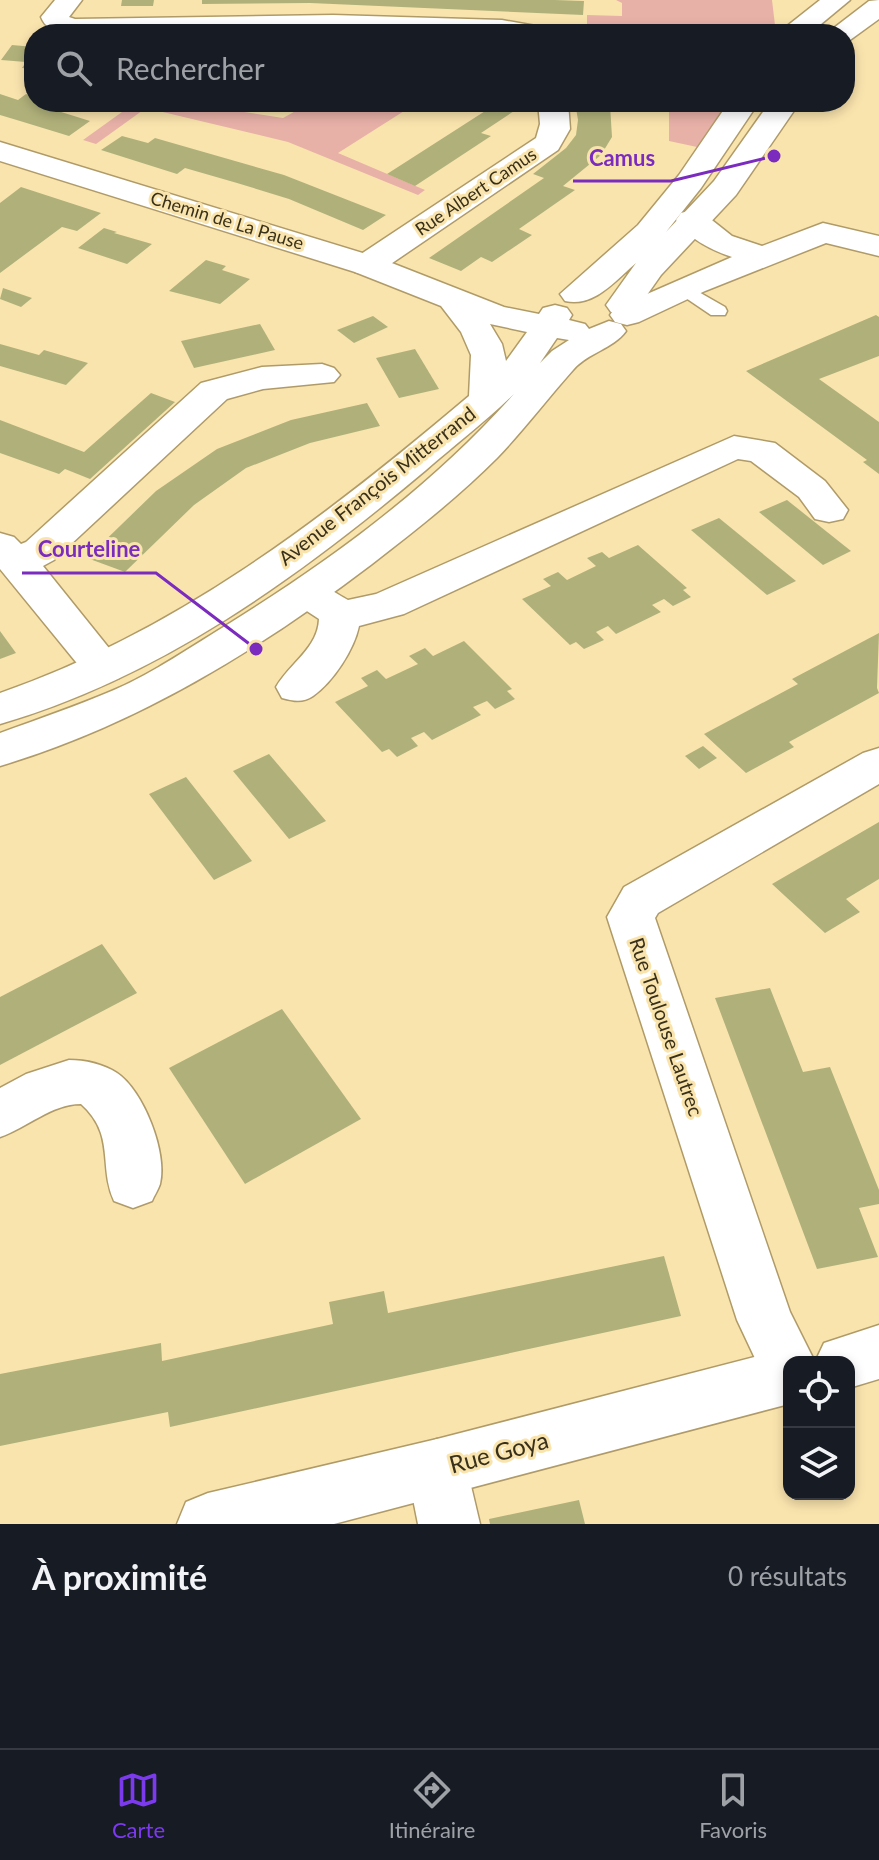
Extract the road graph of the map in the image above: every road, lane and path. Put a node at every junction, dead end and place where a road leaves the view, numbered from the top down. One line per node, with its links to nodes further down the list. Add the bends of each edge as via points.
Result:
1 (69, 0): 5 (street, via 55,17)
2 (800, 0): 8 (street)
3 (837, 0): 9 (street)
4 (879, 7): 10 (street)
5 (64, 24)
6 (268, 24): 7 (street)
7 (367, 24)
8 (792, 24)
9 (803, 24)
10 (854, 24)
11 (554, 112): 18 (street, Rue Albert Camus, via 555,135 547,144)
12 (737, 112): 21 (street, Avenue François Mitterrand)
13 (778, 112): 15 (street, Avenue François Mitterrand, via 732,179)
14 (0, 151): 18 (street, Chemin de La Pause)
15 (692, 220): 17 (street, via 721,243); 21 (street, Avenue François Mitterrand)
16 (879, 246): 17 (street, via 823,233)
17 (761, 256): 19 (street)
18 (367, 265): 20 (street, Chemin de La Pause)
19 (688, 286): 21 (street); 22 (lane)
20 (451, 296): 21 (street, Chemin de La Pause, via 495,315); 24 (street, via 471,320 491,362)
21 (591, 310): 24 (street, Avenue François Mitterrand); 27 (street, Avenue François Mitterrand, via 564,358 486,448)
22 (718, 311)
23 (322, 375): 26 (street, via 262,378 214,391 40,551)
24 (486, 400): 28 (street, Avenue François Mitterrand, via 386,484 259,578)
25 (831, 503): 27 (street, via 753,441 390,604 354,614)
26 (8, 554): 28 (street)
27 (323, 604): 29 (street, via 341,625); 31 (street, Avenue François Mitterrand, via 130,700)
28 (104, 668): 30 (street, Avenue François Mitterrand)
29 (297, 687)
30 (0, 709)
31 (0, 750)
32 (879, 764): 36 (street, Rue Toulouse Lautrec, via 641,900 631,917 765,1320)
33 (0, 1115): 34 (street, via 52,1087 72,1082 93,1085 106,1095 131,1134)
34 (133, 1184)
35 (879, 1352): 37 (street)
36 (783, 1356)
37 (855, 1359)
38 (783, 1378): 39 (street, Rue Goya)
39 (443, 1496): 40 (street, Rue Goya)
40 (208, 1524)

